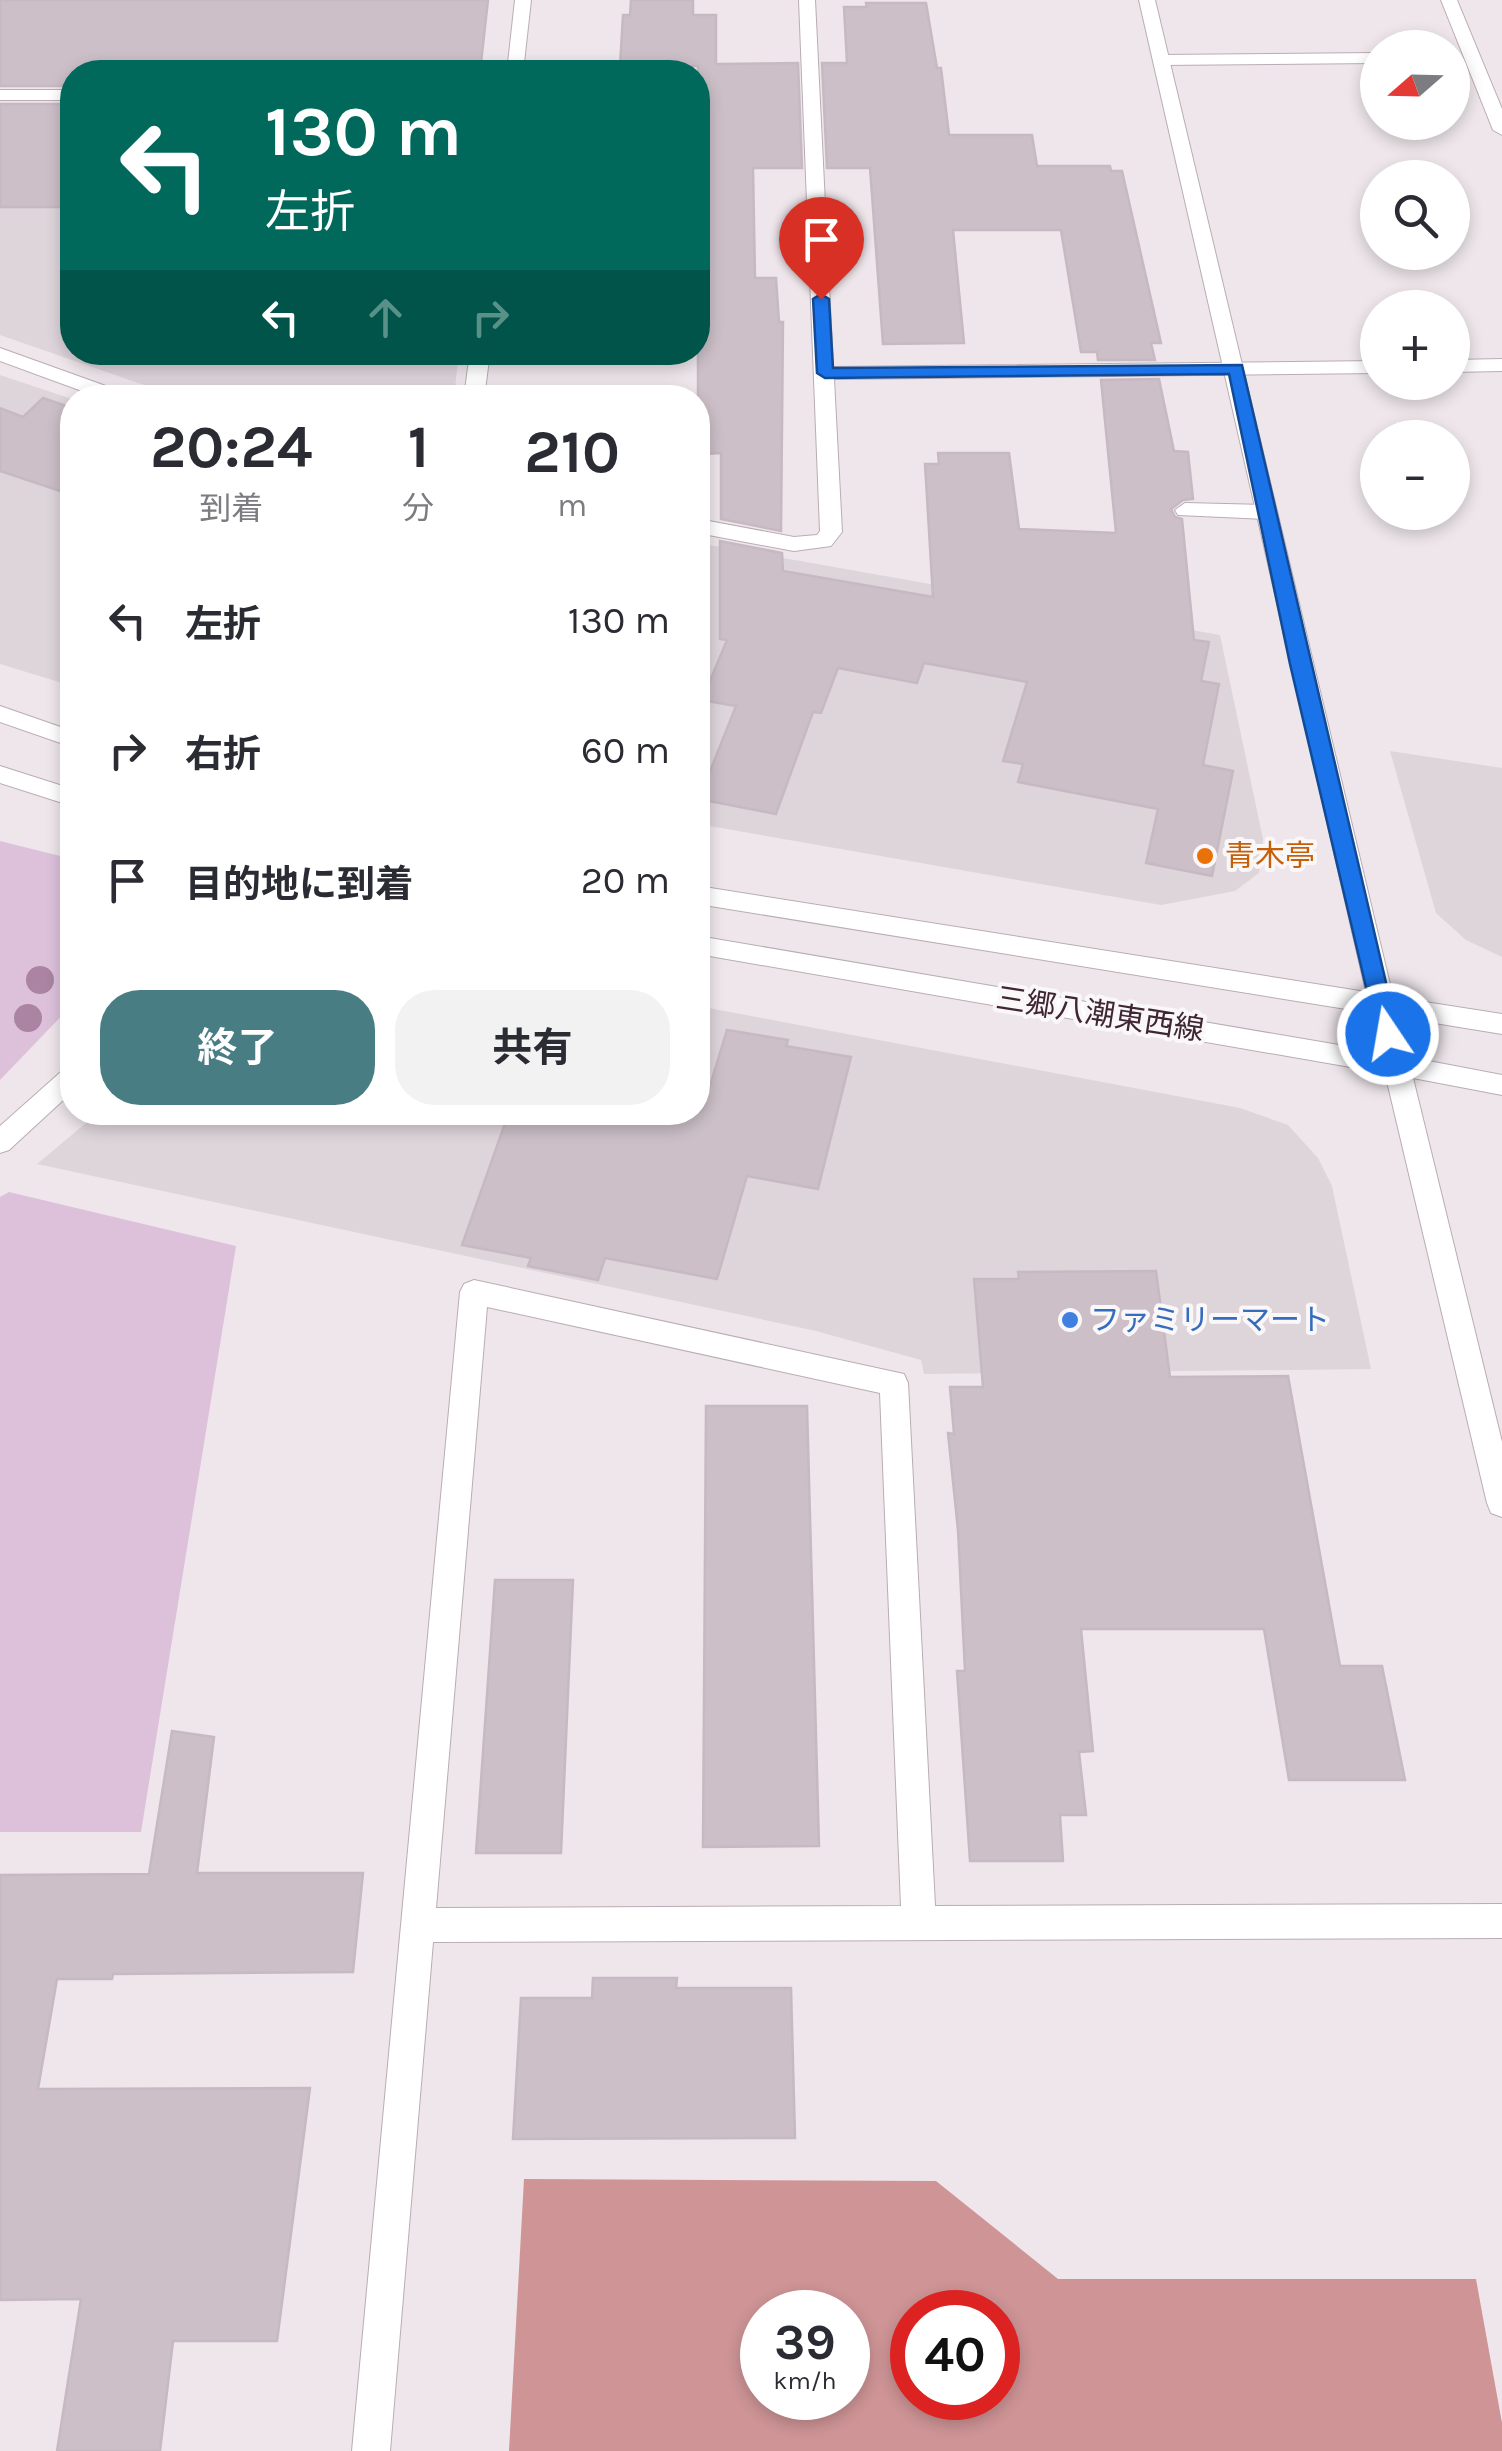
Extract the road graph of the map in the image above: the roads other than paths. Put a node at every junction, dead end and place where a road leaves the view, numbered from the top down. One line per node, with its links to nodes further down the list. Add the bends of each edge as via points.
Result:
1 (524, 0): 7 (street)
2 (807, 0): 17 (street)
3 (1147, 0): 8 (street)
4 (1449, 0): 5 (street)
5 (1472, 57): 11 (street)
6 (1360, 58): 8 (street)
7 (516, 60)
8 (1161, 60): 16 (street)
9 (60, 94): 10 (street)
10 (0, 95)
11 (1502, 130)
12 (0, 354): 18 (street)
13 (1502, 365): 14 (street)
14 (1470, 366)
15 (1360, 367): 16 (street)
16 (1236, 369): 17 (street); 20 (street)
17 (825, 373): 21 (street, via 831,532 823,540 794,544)
18 (85, 385)
19 (1185, 510): 20 (street)
20 (1266, 512): 28 (street)
21 (710, 528)
22 (0, 714): 23 (street)
23 (60, 734)
24 (0, 774): 25 (street)
25 (60, 794)
26 (710, 897): 28 (street, 三郷八潮東西線)
27 (710, 947): 30 (street, 三郷八潮東西線)
28 (1381, 1004): 29 (street, 三郷八潮東西線); 30 (street)
29 (1502, 1024)
30 (1396, 1066): 31 (street, 三郷八潮東西線); 34 (street)
31 (1502, 1086)
32 (60, 1089): 33 (street)
33 (0, 1142)
34 (1502, 1503)
35 (1502, 1920): 36 (street)
36 (919, 1922): 37 (street); 37 (street, via 894,1383 474,1292)
37 (418, 1924): 38 (street)
38 (371, 2451)

